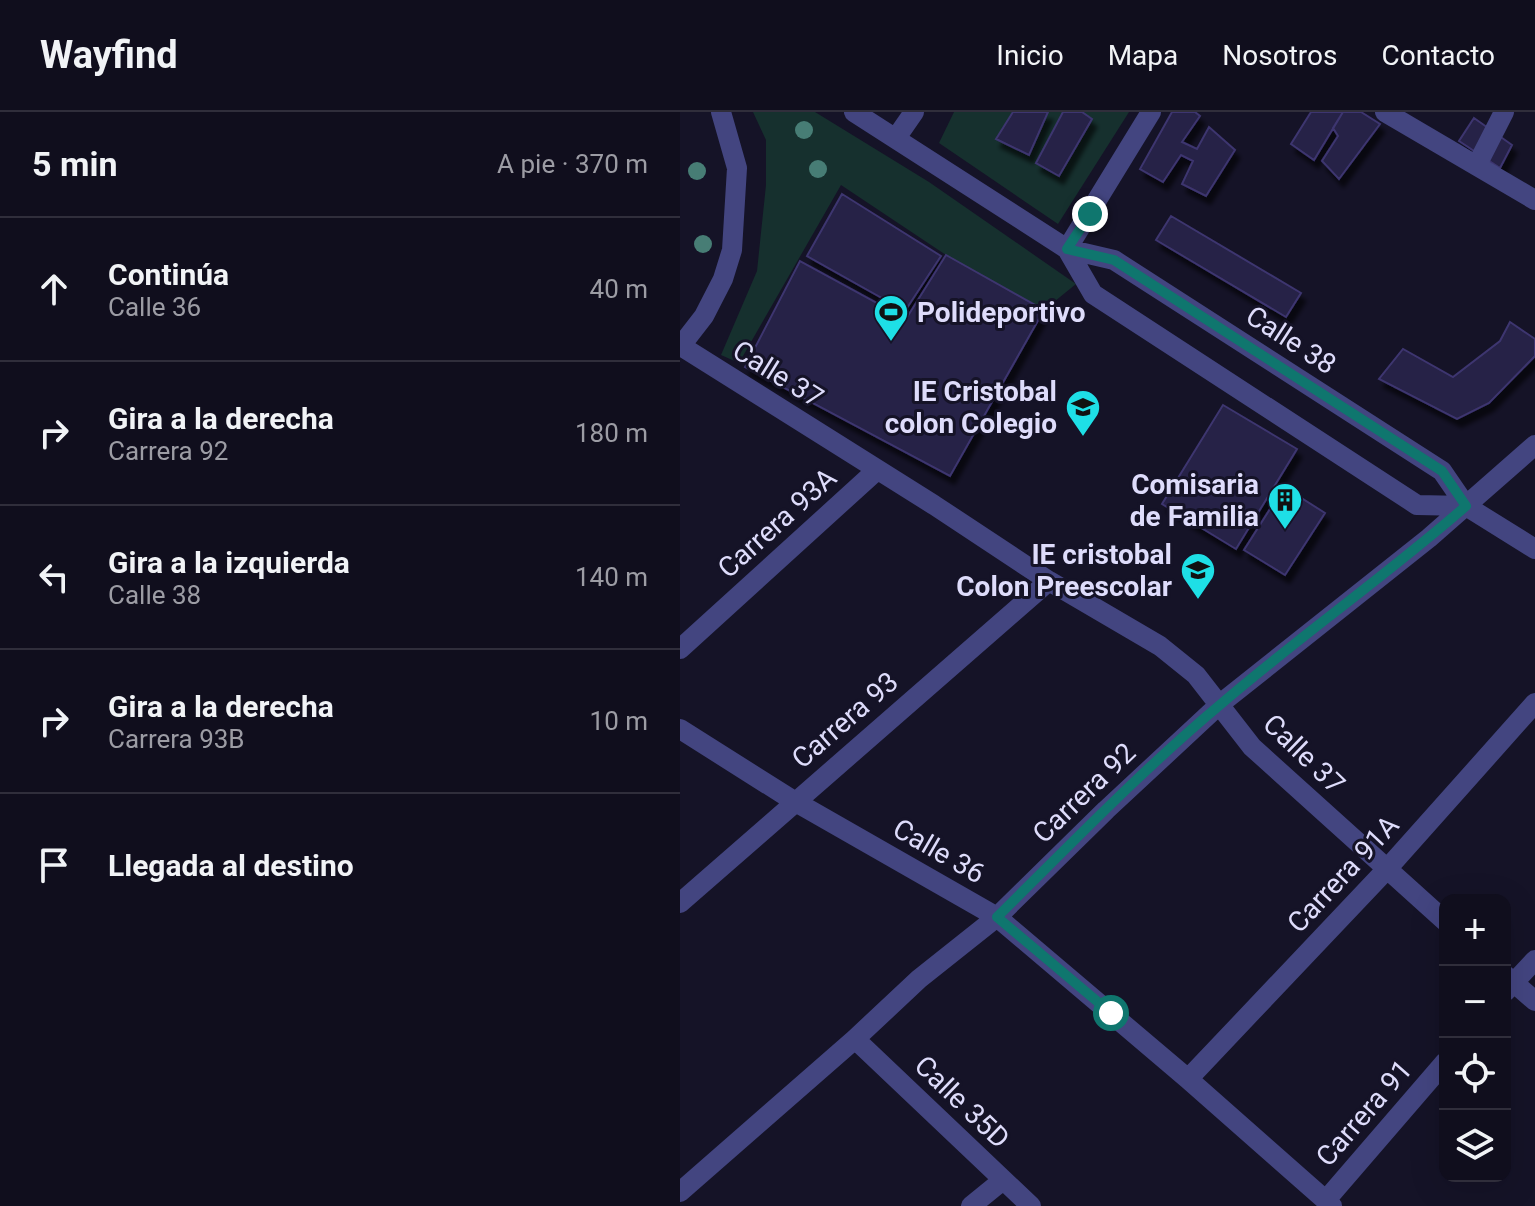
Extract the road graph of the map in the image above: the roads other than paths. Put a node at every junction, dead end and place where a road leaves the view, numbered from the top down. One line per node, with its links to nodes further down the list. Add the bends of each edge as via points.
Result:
1 (721, 112): 11 (street, via 737,168 732,250 704,316)
2 (854, 112): 7 (street, Calle 38)
3 (914, 112): 7 (street)
4 (1151, 112): 10 (street)
5 (1385, 112): 8 (street)
6 (1504, 112): 8 (street)
7 (896, 138): 10 (street, Calle 38)
8 (1477, 165): 9 (street)
9 (1535, 200)
10 (1067, 249): 14 (street, Calle 38, via 1114,260 1429,462 1442,471); 14 (street, Calle 38, via 1093,294 1417,505)
11 (681, 347): 13 (street, Calle 37)
12 (1535, 445): 14 (street, Carrera 92)
13 (877, 470): 16 (street, Calle 37); 17 (street, Carrera 93A)
14 (1466, 506): 15 (street, Calle 38); 19 (street, Carrera 92)
15 (1535, 549)
16 (1049, 581): 19 (street, Calle 37, via 1160,646 1196,675); 21 (street, Carrera 93)
17 (680, 649)
18 (1535, 703): 22 (street, Carrera 91A)
19 (1220, 704): 22 (street, Calle 37, via 1252,747); 25 (street, Carrera 92)
20 (680, 729): 21 (street, Calle 36)
21 (794, 801): 23 (street, Carrera 93); 25 (street, Calle 36)
22 (1387, 869): 24 (street, Calle 37); 32 (street, Carrera 91A)
23 (680, 903)
24 (1439, 916)
25 (997, 917): 30 (street, Carrera 92); 32 (street, Calle 36)
26 (1535, 960): 27 (street)
27 (1511, 980)
28 (1511, 985): 29 (street)
29 (1535, 1001)
30 (855, 1039): 33 (street, Calle 35D); 34 (street, Carrera 92)
31 (1439, 1069): 35 (street, Carrera 91)
32 (1188, 1079): 35 (street, Calle 36)
33 (1003, 1180): 36 (street); 37 (street, Calle 35D)
34 (680, 1192)
35 (1329, 1203)
36 (971, 1206)
37 (1031, 1206)

